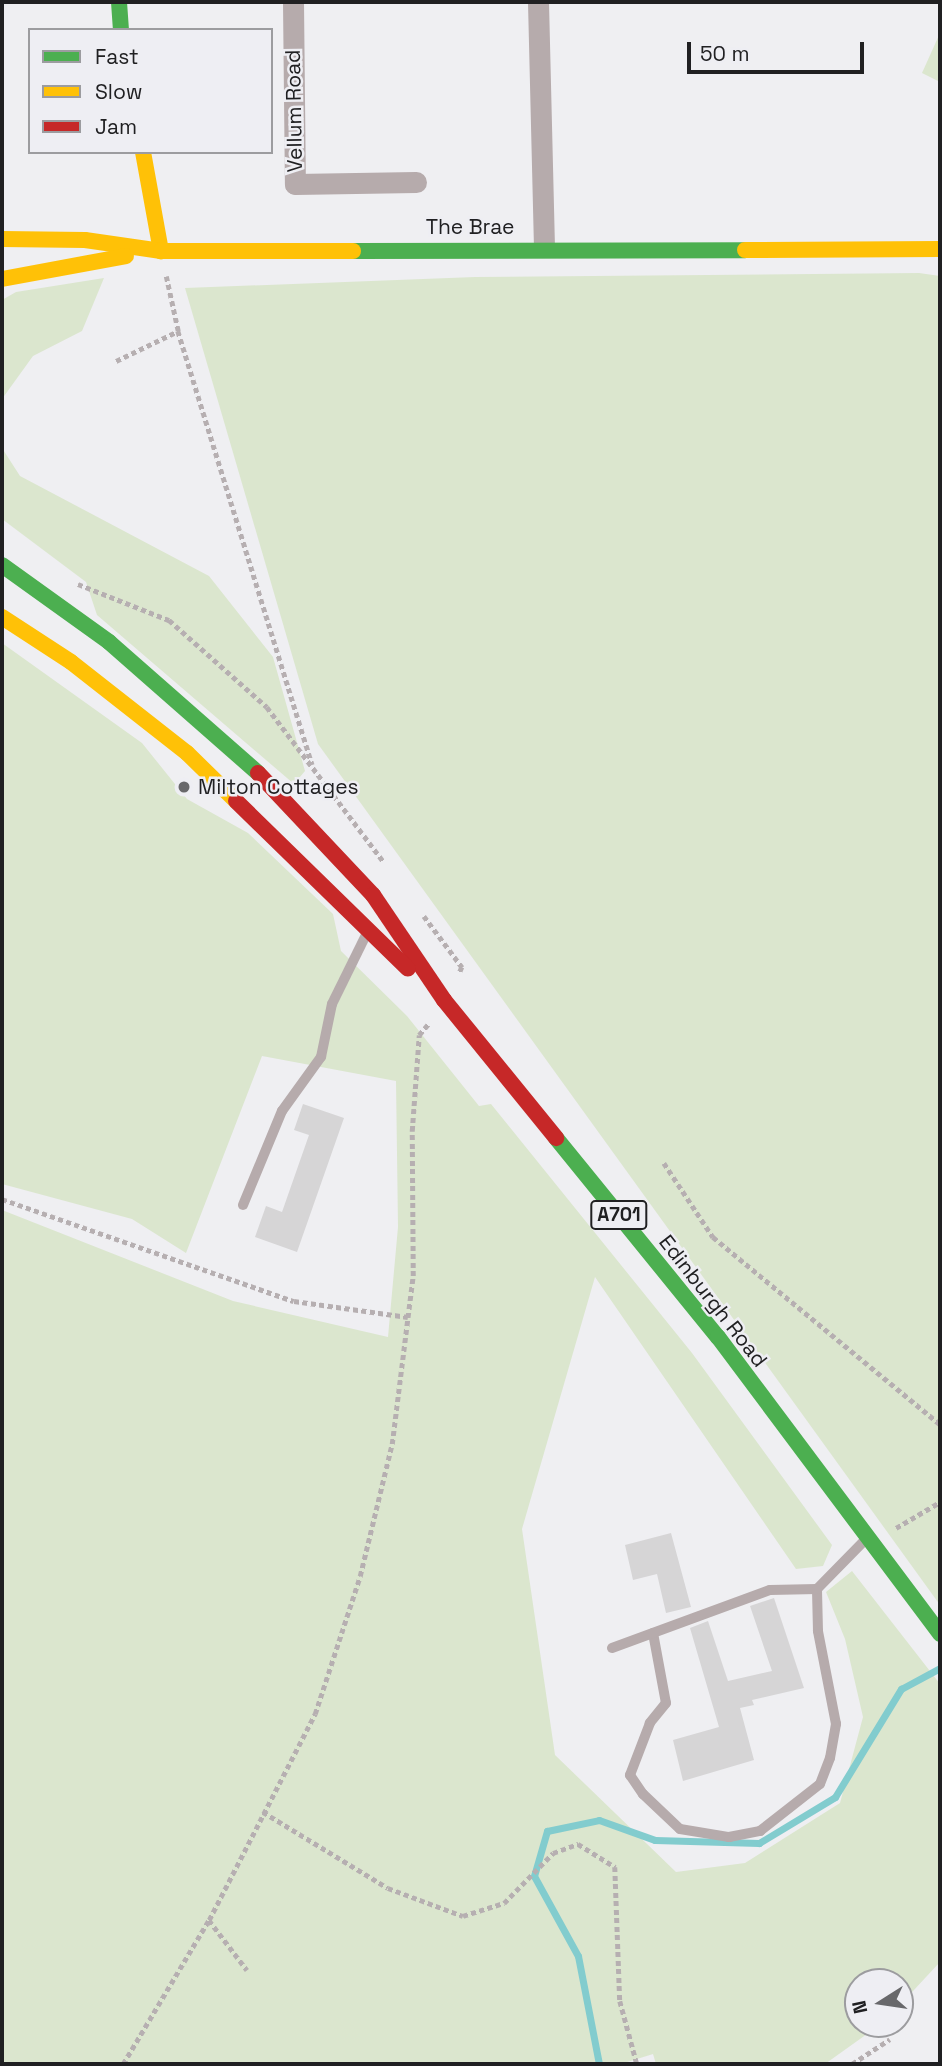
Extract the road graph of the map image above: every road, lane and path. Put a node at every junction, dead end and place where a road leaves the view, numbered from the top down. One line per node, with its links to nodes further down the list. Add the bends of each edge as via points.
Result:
1 (119, 2): 4 (main road)
2 (293, 2): 6 (street, Vellum Road, via 295,184)
3 (538, 2): 8 (street)
4 (121, 28)
5 (143, 154): 10 (main road)
6 (416, 182)
7 (2, 239): 10 (main road, The Brae, via 85,240)
8 (544, 247): 9 (main road, The Brae); 10 (main road, The Brae)
9 (940, 249)
10 (161, 251): 11 (main road, via 55,265); 12 (path)
11 (2, 279)
12 (178, 331): 13 (path); 16 (path)
13 (116, 362)
14 (2, 565): 18 (main road, A701, via 109,642 242,755 373,895)
15 (2, 617): 17 (main road, A701, via 71,662 187,753)
16 (313, 769)
17 (367, 933): 18 (main road, A701); 24 (lane, via 332,1004 321,1056 282,1111)
18 (444, 1000): 20 (path); 28 (main road, Edinburgh Road / A701, via 718,1337)
19 (421, 1012): 20 (path)
20 (430, 1022): 21 (path); 25 (path, via 419,1035)
21 (439, 1032)
22 (664, 1163): 26 (path, via 713,1237)
23 (2, 1199): 25 (path, via 294,1301)
24 (243, 1205)
25 (408, 1317): 33 (path, via 392,1444 360,1576 314,1714)
26 (940, 1424)
27 (940, 1502): 28 (path)
28 (870, 1541): 29 (lane); 30 (main road, Edinburgh Road / A701)
29 (817, 1589): 31 (lane, via 770,1590); 31 (lane, via 818,1632 836,1724 830,1758 820,1784 760,1831 729,1837 680,1829 630,1775 650,1723 666,1703)
30 (936, 1628)
31 (653, 1633): 32 (lane)
32 (611, 1648)
33 (264, 1812): 34 (path); 38 (path, via 388,1888 463,1916 504,1903 553,1853 578,1844 615,1867 620,2001)
34 (209, 1920): 35 (path); 37 (path)
35 (247, 1970)
36 (890, 2039): 39 (path)
37 (123, 2064)
38 (637, 2064)
39 (852, 2064)

